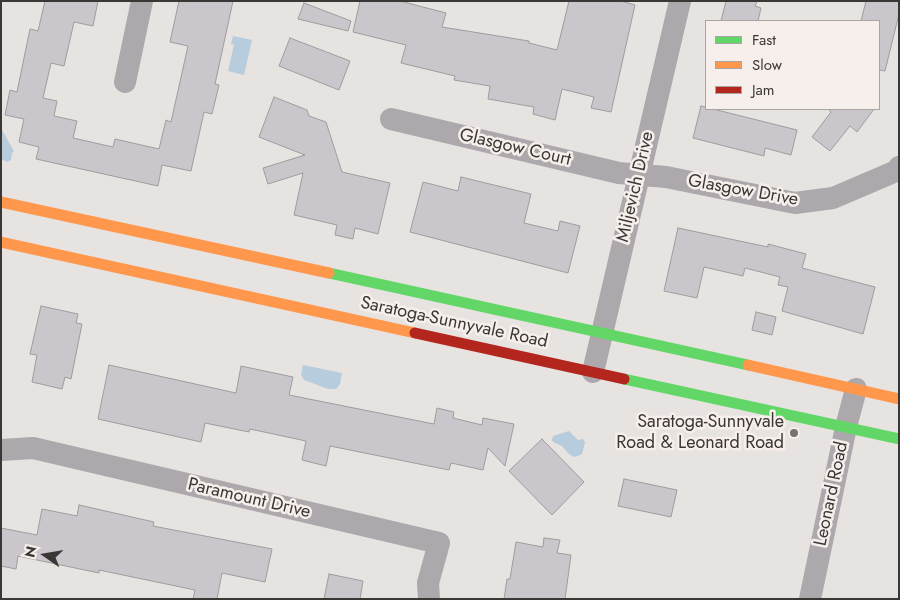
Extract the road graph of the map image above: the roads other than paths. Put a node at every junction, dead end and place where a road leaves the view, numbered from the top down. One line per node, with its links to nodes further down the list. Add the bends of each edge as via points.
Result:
1 (142, 1): 3 (street)
2 (680, 1): 6 (street, Miljevich Drive)
3 (125, 82)
4 (391, 118): 6 (street, Glasgow Court, via 619,173)
5 (898, 171): 6 (street, Glasgow Drive, via 833,198 795,203 666,177)
6 (639, 175): 9 (street, Miljevich Drive)
7 (2, 209): 9 (main road, Saratoga-Sunnyvale Road)
8 (1, 242): 10 (main road, Saratoga-Sunnyvale Road)
9 (602, 332): 10 (street, Miljevich Drive); 11 (main road, Saratoga-Sunnyvale Road)
10 (592, 372): 13 (main road, Saratoga-Sunnyvale Road)
11 (856, 390): 12 (main road, Saratoga-Sunnyvale Road); 13 (street, Leonard Road)
12 (899, 398)
13 (846, 427): 14 (main road, Saratoga-Sunnyvale Road); 17 (street, Leonard Road)
14 (899, 439)
15 (1, 450): 16 (street, Paramount Drive, via 33,448 439,543 428,583)
16 (429, 599)
17 (810, 599)

